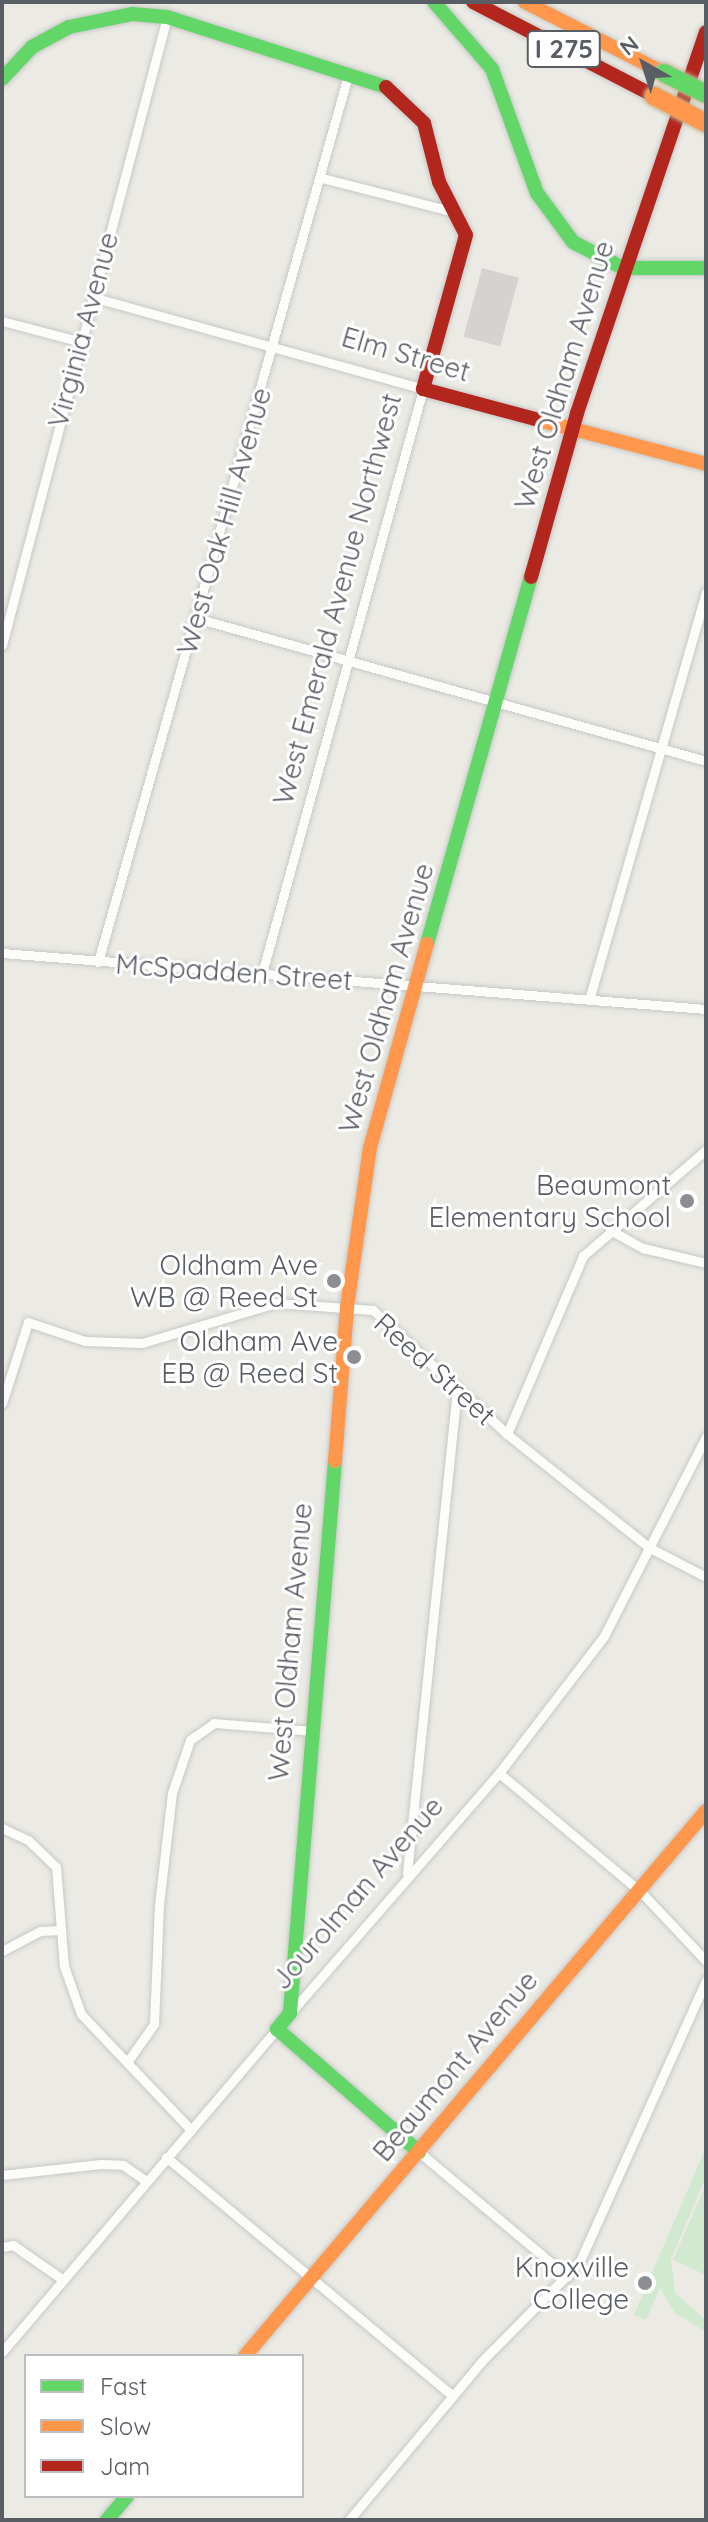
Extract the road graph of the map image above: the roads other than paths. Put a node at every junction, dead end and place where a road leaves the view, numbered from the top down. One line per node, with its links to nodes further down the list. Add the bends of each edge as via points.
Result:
1 (434, 2): 12 (main road, via 492,69 537,193 554,221 573,242)
2 (473, 2): 9 (main road, I 275, bridge)
3 (525, 2): 8 (main road, I 275, bridge)
4 (167, 17): 6 (main road, via 100,17 69,27 32,47); 7 (main road); 14 (street, Virginia Avenue)
5 (706, 32): 12 (main road, West Oldham Avenue)
6 (2, 79)
7 (347, 79): 10 (street, West Oak Hill Avenue); 11 (main road, via 395,90 424,123 439,182)
8 (706, 94)
9 (706, 123)
10 (322, 178): 11 (street); 17 (street, West Oak Hill Avenue)
11 (458, 213): 18 (main road, West Emerald Avenue Northwest, via 466,235)
12 (623, 268): 13 (main road); 19 (main road, West Oldham Avenue)
13 (706, 268)
14 (92, 297): 16 (street, Virginia Avenue); 17 (street, Elm Street)
15 (2, 321): 16 (street)
16 (78, 341): 23 (street, Virginia Avenue)
17 (274, 346): 18 (street, Elm Street); 22 (street, West Oak Hill Avenue)
18 (423, 389): 19 (main road, Elm Street); 24 (street, West Emerald Avenue Northwest)
19 (573, 428): 20 (main road, Elm Street); 25 (main road, West Oldham Avenue)
20 (706, 464)
21 (706, 592): 26 (street)
22 (196, 618): 24 (street); 29 (street, West Oak Hill Avenue)
23 (2, 645)
24 (350, 662): 25 (street); 30 (street, West Emerald Avenue Northwest)
25 (498, 707): 26 (street); 31 (main road, West Oldham Avenue)
26 (662, 749): 27 (street); 32 (street)
27 (706, 761)
28 (2, 953): 29 (street, McSpadden Street)
29 (98, 962): 30 (street, McSpadden Street)
30 (261, 977): 31 (street, McSpadden Street)
31 (420, 985): 32 (street, McSpadden Street); 37 (main road, West Oldham Avenue, via 370,1148)
32 (589, 1000): 33 (street, McSpadden Street)
33 (706, 1009)
34 (706, 1150): 35 (street)
35 (610, 1230): 36 (street, via 643,1248); 40 (street, via 583,1256)
36 (706, 1263)
37 (347, 1307): 38 (street, Reed Street, via 373,1310); 39 (street, Reed Street, via 276,1303 142,1343 85,1341 28,1322); 44 (main road, West Oldham Avenue)
38 (457, 1391): 40 (street, Reed Street); 48 (street)
39 (2, 1403)
40 (507, 1434): 42 (street, Reed Street)
41 (706, 1437): 42 (street, Jourolman Avenue)
42 (650, 1548): 43 (street, Reed Street); 45 (street, Jourolman Avenue, via 604,1636)
43 (706, 1577)
44 (311, 1731): 54 (main road, West Oldham Avenue); 56 (street, via 214,1723 190,1740 172,1793 154,2024)
45 (499, 1773): 48 (street, Jourolman Avenue); 49 (street)
46 (706, 1811): 49 (main road, Beaumont Avenue)
47 (2, 1828): 50 (street, via 28,1840 56,1867)
48 (407, 1873): 54 (street, Jourolman Avenue)
49 (641, 1892): 52 (street); 58 (main road, Beaumont Avenue)
50 (61, 1930): 51 (street, via 40,1931); 56 (street, via 70,1994 101,2039)
51 (2, 1951)
52 (706, 1961)
53 (706, 1980): 64 (street, via 605,2214)
54 (290, 2013): 55 (main road, Jourolman Avenue)
55 (277, 2029): 57 (street, Jourolman Avenue); 58 (main road)
56 (128, 2061): 57 (street)
57 (189, 2128): 59 (street, Jourolman Avenue)
58 (419, 2152): 63 (main road, Beaumont Avenue); 64 (street)
59 (166, 2157): 61 (street, Jourolman Avenue); 63 (street)
60 (2, 2175): 61 (street, via 100,2164 123,2165)
61 (146, 2181): 65 (street, Jourolman Avenue)
62 (2, 2247): 65 (street, via 13,2245)
63 (313, 2274): 67 (main road, Beaumont Avenue); 68 (street)
64 (568, 2277): 68 (street)
65 (62, 2279): 66 (street, Jourolman Avenue)
66 (2, 2352)
67 (247, 2354)
68 (453, 2396): 71 (street)
69 (125, 2498): 70 (main road)
70 (107, 2520)
71 (349, 2520)

